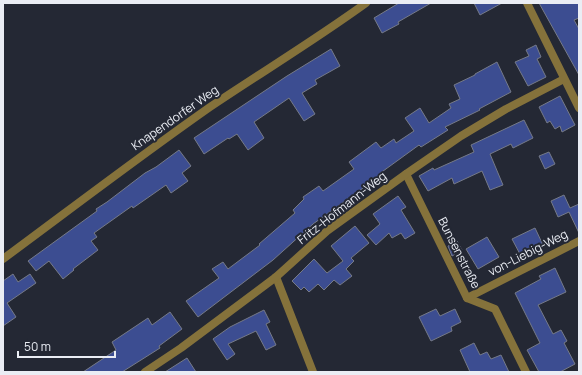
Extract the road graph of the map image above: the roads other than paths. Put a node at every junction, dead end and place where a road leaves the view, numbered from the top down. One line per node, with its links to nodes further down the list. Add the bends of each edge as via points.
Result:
1 (366, 3): 7 (street, Knapendorfer Weg, via 328,31 211,107)
2 (527, 3): 3 (street)
3 (564, 79): 4 (street); 5 (street, Fritz-Hofmann-Weg, via 461,136)
4 (579, 108)
5 (406, 174): 8 (street, Fritz-Hofmann-Weg, via 327,231); 9 (street, Bunsenstraße)
6 (579, 241): 9 (street, von-Liebig-Weg)
7 (3, 259)
8 (276, 277): 10 (street, Fritz-Hofmann-Weg); 11 (street)
9 (467, 298): 12 (street, Bunsenstraße, via 495,309)
10 (146, 372)
11 (313, 372)
12 (526, 372)

